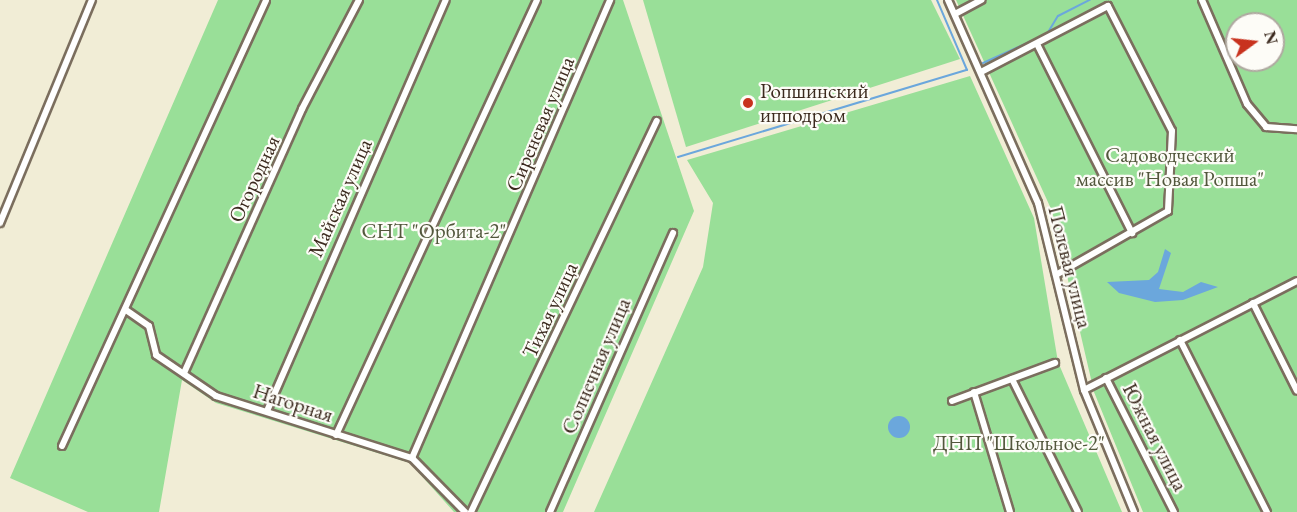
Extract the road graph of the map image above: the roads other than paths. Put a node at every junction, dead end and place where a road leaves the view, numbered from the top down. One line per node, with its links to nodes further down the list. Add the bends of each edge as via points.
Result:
1 (92, 0): 15 (street)
2 (266, 0): 21 (street)
3 (359, 0): 24 (street, Огородная, via 302,109)
4 (446, 0): 31 (street, Майская улица)
5 (537, 0): 32 (street)
6 (610, 0): 34 (street, Сиреневая улица)
7 (948, 0): 10 (street, Полевая улица)
8 (981, 0): 10 (street)
9 (1202, 0): 14 (street, via 1247,104 1266,128)
10 (955, 14): 12 (street, Полевая улица)
11 (1037, 45): 12 (street); 17 (street); 17 (street, via 1108,6 1172,131 1168,211)
12 (981, 72): 18 (street, Полевая улица, via 1038,203)
13 (657, 122): 36 (street, Тихая улица)
14 (1297, 129)
15 (0, 223)
16 (672, 233): 37 (street, Солнечная улица)
17 (1132, 233): 18 (street)
18 (1056, 275): 27 (street, Полевая улица)
19 (1297, 281): 20 (street)
20 (1253, 303): 22 (street); 29 (street)
21 (126, 310): 24 (street, Нагорная, via 149,326 156,355); 33 (street)
22 (1180, 340): 25 (street); 42 (street)
23 (1055, 363): 26 (street)
24 (184, 373): 31 (street, Нагорная, via 216,396)
25 (1106, 378): 27 (street); 41 (street, Южная улица)
26 (1012, 379): 28 (street); 39 (street)
27 (1084, 390): 40 (street, Полевая улица)
28 (974, 392): 30 (street); 38 (street)
29 (1297, 392)
30 (952, 401)
31 (267, 411): 32 (street, Нагорная)
32 (336, 435): 34 (street, Нагорная)
33 (62, 446)
34 (412, 458): 35 (street, Нагорная)
35 (465, 512)
36 (471, 512)
37 (550, 512)
38 (1010, 512)
39 (1078, 512)
40 (1134, 512)
41 (1174, 512)
42 (1267, 512)

